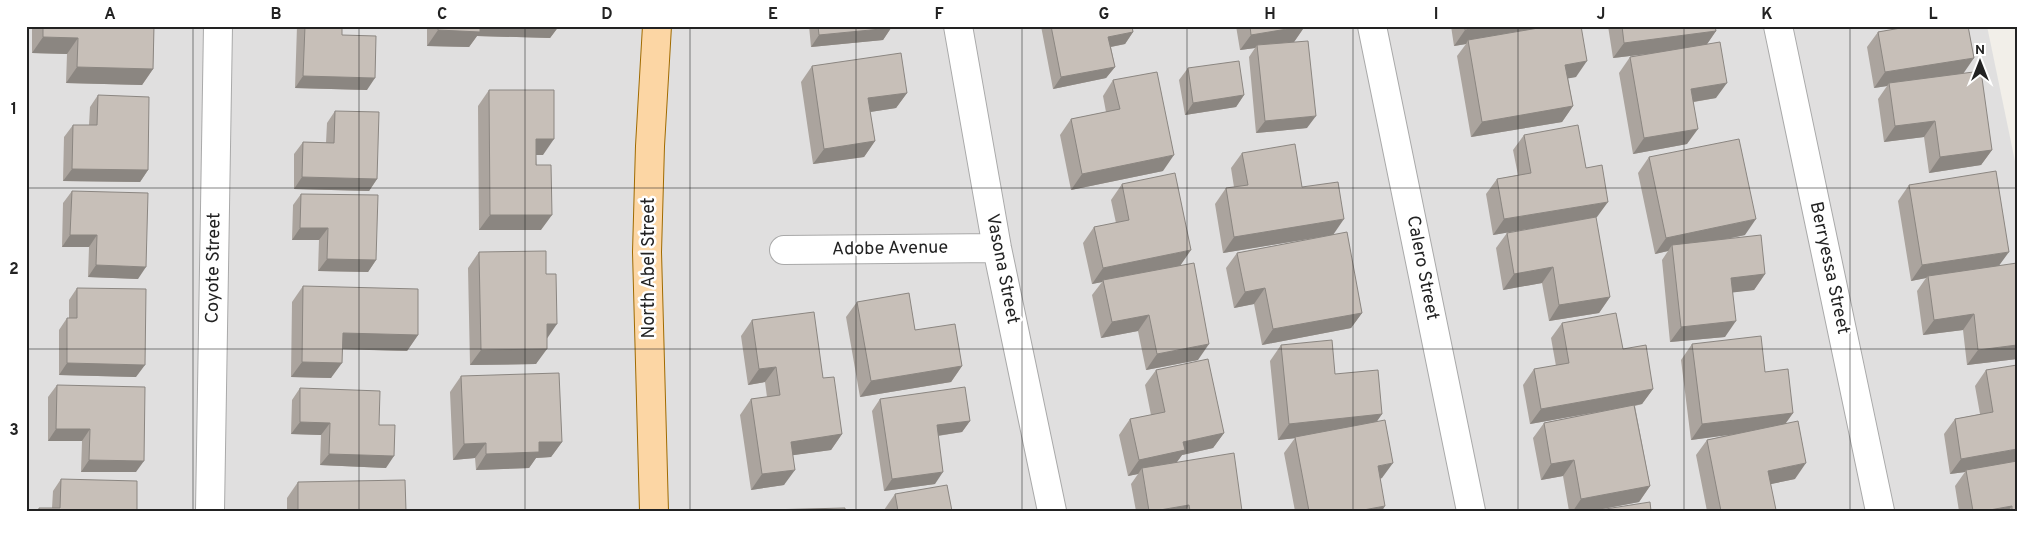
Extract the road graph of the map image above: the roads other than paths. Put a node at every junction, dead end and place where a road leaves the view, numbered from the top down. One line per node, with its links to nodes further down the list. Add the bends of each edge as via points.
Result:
1 (218, 26): 8 (street, Coyote Street)
2 (657, 26): 9 (main road, North Abel Street, via 647,252)
3 (958, 26): 6 (street, Vasona Street)
4 (1372, 26): 11 (street, Calero Street)
5 (1778, 26): 12 (street, Berryessa Street)
6 (997, 248): 7 (street, Adobe Avenue); 10 (street, Vasona Street)
7 (784, 250)
8 (210, 511)
9 (654, 511)
10 (1052, 511)
11 (1471, 511)
12 (1880, 511)

